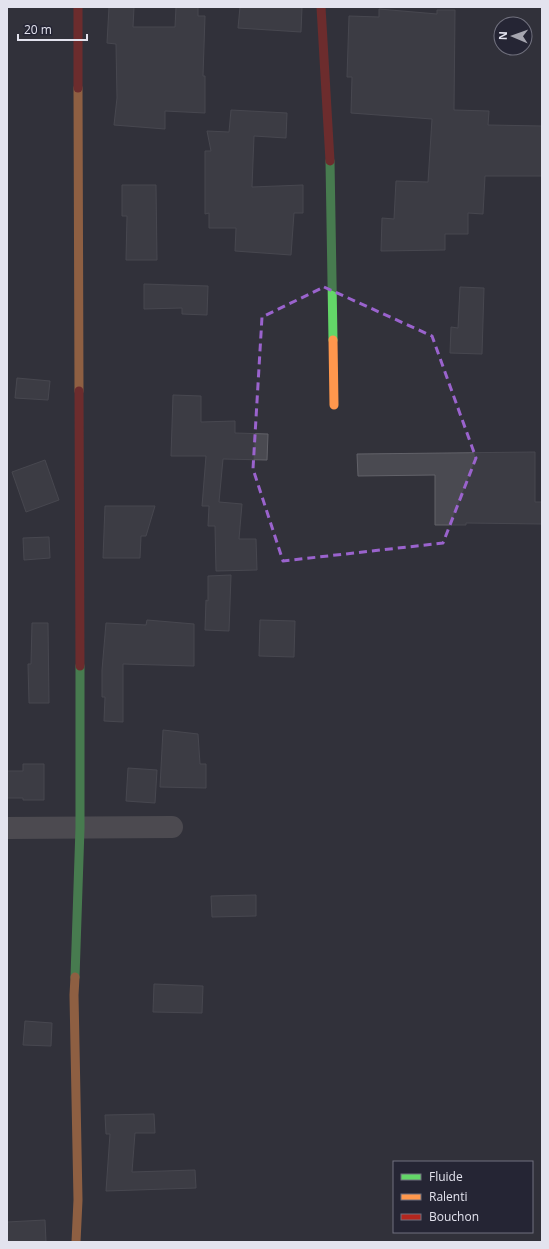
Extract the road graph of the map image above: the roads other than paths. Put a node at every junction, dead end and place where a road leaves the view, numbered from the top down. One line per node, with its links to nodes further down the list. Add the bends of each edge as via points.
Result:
1 (78, 7): 5 (street)
2 (321, 7): 3 (street, via 330,168)
3 (334, 405)
4 (7, 828): 5 (street)
5 (80, 828): 6 (street); 7 (street, via 74,995 78,1200)
6 (172, 828)
7 (76, 1242)

